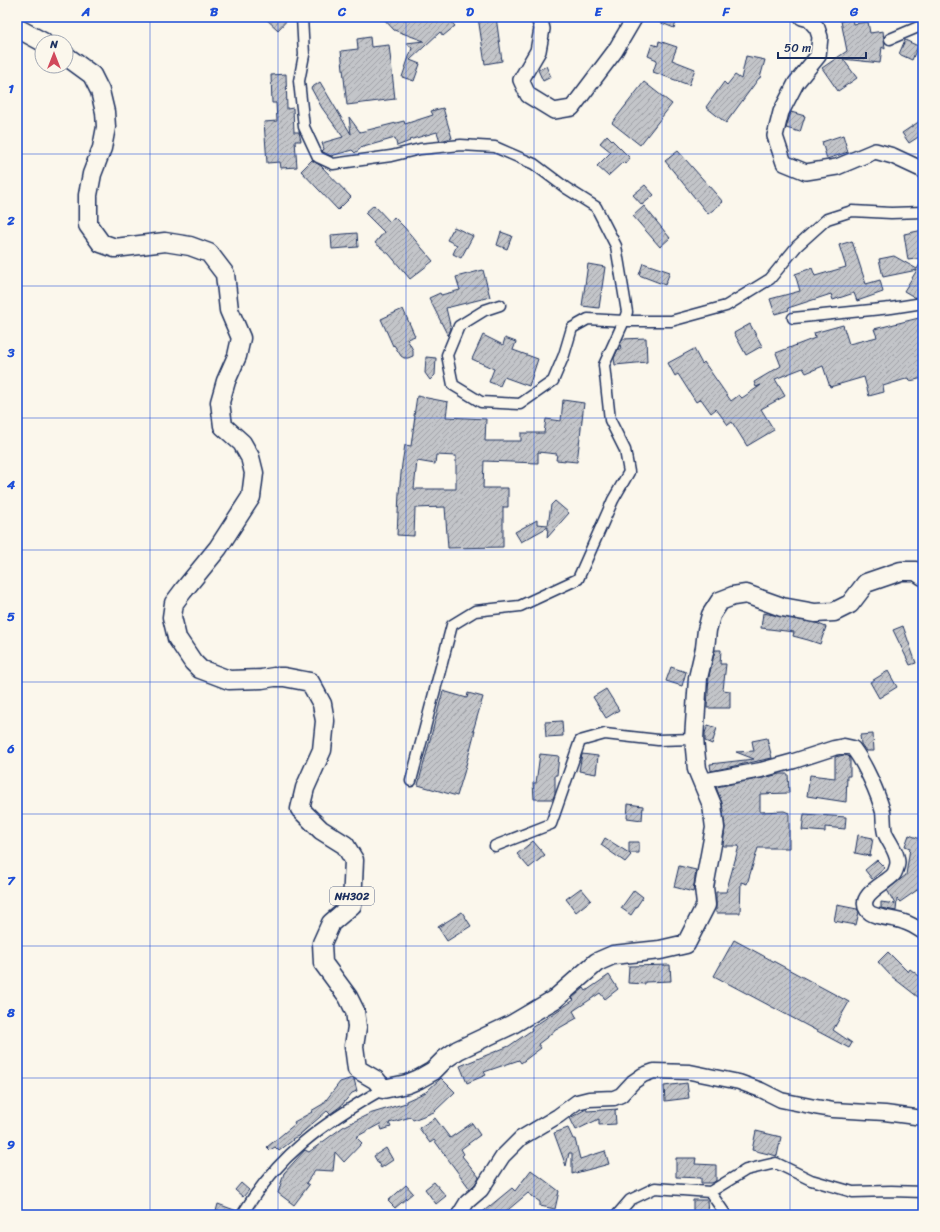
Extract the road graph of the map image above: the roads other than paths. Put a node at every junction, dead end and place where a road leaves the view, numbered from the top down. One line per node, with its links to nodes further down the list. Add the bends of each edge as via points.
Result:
1 (302, 17): 15 (street, via 304,56 299,81 304,127 318,157 334,164 461,144 495,147 534,164 596,207 616,246 627,312)
2 (539, 17): 3 (main road, via 542,29 538,51 521,80 528,95 554,111 572,108 615,51)
3 (635, 17)
4 (802, 17): 10 (main road, via 809,19 817,28 820,37 818,56 796,83 781,112 775,136 784,163 806,172 837,167 875,151)
5 (923, 25): 8 (street)
6 (17, 28): 7 (highway)
7 (34, 37)
8 (890, 40)
9 (74, 62): 22 (highway, NH302, via 92,75 100,91 106,127 88,195 88,225 101,243 115,248 165,242 190,246 209,254 225,274 229,310 241,338 220,402 223,426 242,443 250,458 254,473 251,497 218,548 174,603 172,617 177,638 200,669 229,680 284,677 310,682 322,704 325,721 322,750 305,788 300,809 321,830 345,845 354,860 352,905 331,923 322,942 323,963 348,996 355,1010 357,1027 354,1046 357,1069 376,1080)
10 (923, 170)
11 (923, 212): 15 (street, via 852,211 827,219 797,246 770,279 726,306 671,321)
12 (923, 303): 14 (street)
13 (500, 305): 15 (street, via 485,310 459,326 447,355 453,385 481,402 520,404 553,381 572,328 588,318)
14 (793, 318)
15 (624, 321): 18 (street, via 604,365 610,420 625,450 629,472 613,500 578,579 520,606 475,611 452,626)
16 (923, 576): 17 (highway, via 916,571 901,571 866,583 850,604 834,612 815,613 782,607 746,594 720,601 711,615 698,678)
17 (694, 738): 19 (highway, via 697,768); 20 (street, via 658,740 605,734 580,741 551,824)
18 (411, 781)
19 (702, 781): 21 (street, via 761,770 834,748 853,748 883,812 885,832 897,856 898,865 894,874 866,898 865,905 870,913 904,922); 22 (highway, via 712,805 715,828 704,887 706,904 686,944 660,950 613,955 597,962 555,999 511,1025 458,1050 419,1079)
20 (495, 846)
21 (923, 932)
22 (383, 1089): 26 (street, via 330,1121 287,1156 270,1174)
23 (923, 1118): 27 (street, via 821,1108 781,1100 739,1082 690,1072 654,1071 638,1078 621,1095 614,1098 577,1102 521,1138 503,1156 481,1190 467,1202)
24 (710, 1192): 25 (street, via 746,1170 776,1163 811,1180 853,1192); 28 (street, via 655,1188 630,1200); 29 (street)
25 (923, 1192)
26 (242, 1215)
27 (458, 1215)
28 (617, 1215)
29 (726, 1215)

